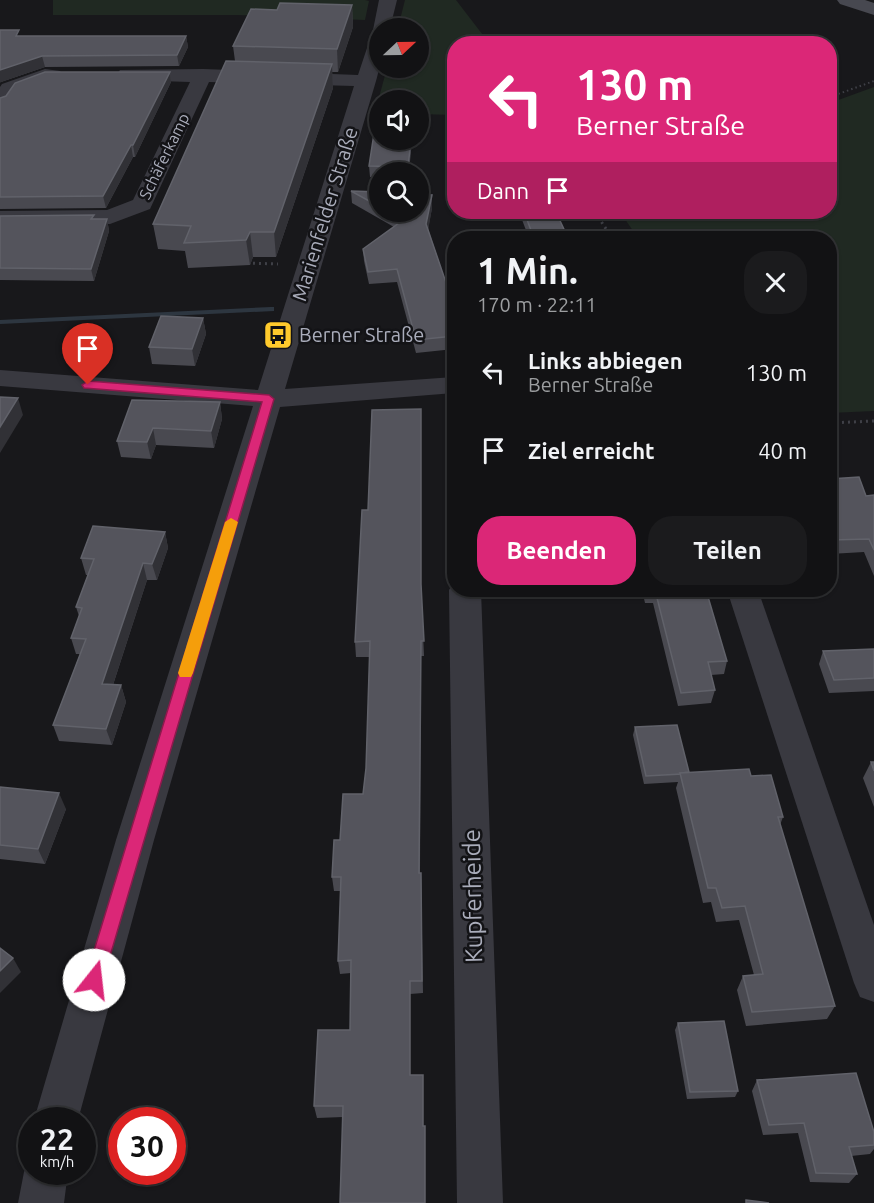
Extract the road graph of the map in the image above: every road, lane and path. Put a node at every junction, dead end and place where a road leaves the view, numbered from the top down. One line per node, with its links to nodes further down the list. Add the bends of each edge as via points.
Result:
1 (388, 0): 4 (street, Marienfelder Straße)
2 (846, 0): 3 (street)
3 (874, 9)
4 (383, 18)
5 (369, 70): 9 (street, Marienfelder Straße)
6 (68, 75): 12 (street, via 45,75 9,88)
7 (103, 75): 8 (street)
8 (203, 75): 9 (street); 13 (street, Schäferkamp, via 142,204 110,217)
9 (366, 81): 15 (street, Marienfelder Straße)
10 (874, 81): 11 (path)
11 (837, 94)
12 (0, 102)
13 (0, 218)
14 (240, 262): 15 (path)
15 (309, 266): 18 (street, Marienfelder Straße)
16 (0, 378): 18 (street)
17 (447, 386): 18 (street)
18 (269, 399): 24 (street, Marienfelder Straße, via 138,829)
19 (874, 421): 20 (path)
20 (837, 423)
21 (465, 597): 27 (street, Kupferheide)
22 (744, 597): 23 (street)
23 (874, 983)
24 (60, 1107)
25 (44, 1185): 26 (street)
26 (41, 1203)
27 (480, 1203)

